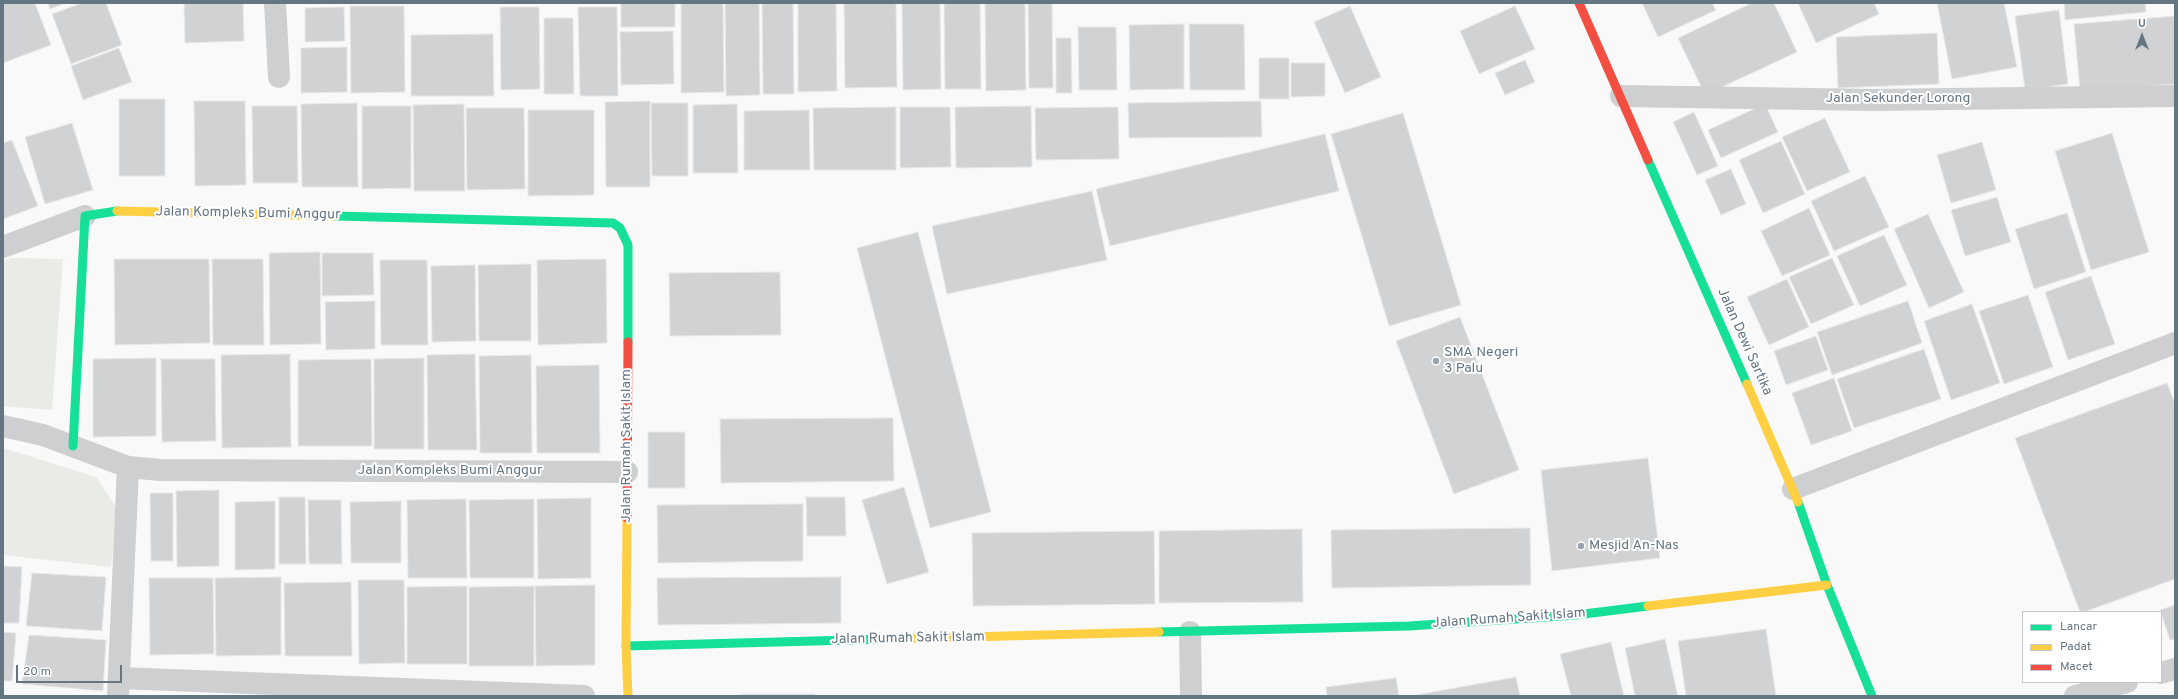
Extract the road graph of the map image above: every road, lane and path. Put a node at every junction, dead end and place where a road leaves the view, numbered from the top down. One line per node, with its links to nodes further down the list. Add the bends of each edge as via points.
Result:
1 (274, 3): 3 (street)
2 (1579, 3): 4 (street, Jalan Dewi Sartika)
3 (279, 77)
4 (1621, 96): 5 (street, Jalan Sekunder Lorong, via 1874,100); 14 (street, Jalan Dewi Sartika)
5 (2175, 96)
6 (85, 216): 7 (street, Jalan Kompleks Bumi Anggur, via 115,211 601,222 613,223 620,228); 8 (street); 11 (street)
7 (628, 245): 13 (street, Jalan Rumah Sakit Islam)
8 (3, 247)
9 (2175, 343): 14 (street)
10 (3, 426): 11 (street, Jalan Kompleks Bumi Anggur, via 43,435)
11 (73, 446): 12 (street, Jalan Kompleks Bumi Anggur)
12 (128, 467): 13 (street, Jalan Kompleks Bumi Anggur, via 160,470); 21 (street)
13 (627, 472): 17 (street, Jalan Rumah Sakit Islam)
14 (1793, 489): 15 (street, Jalan Dewi Sartika)
15 (1826, 586): 16 (street, Jalan Rumah Sakit Islam, via 1507,621); 25 (street, Jalan Dewi Sartika)
16 (1190, 632): 17 (street, Jalan Rumah Sakit Islam); 24 (street)
17 (626, 646): 23 (street, Jalan Rumah Sakit Islam)
18 (2175, 669): 19 (street)
19 (2162, 673)
20 (2123, 683): 26 (street)
21 (119, 687): 22 (street)
22 (584, 696)
23 (628, 696)
24 (1192, 696)
25 (1872, 696)
26 (2075, 696)

